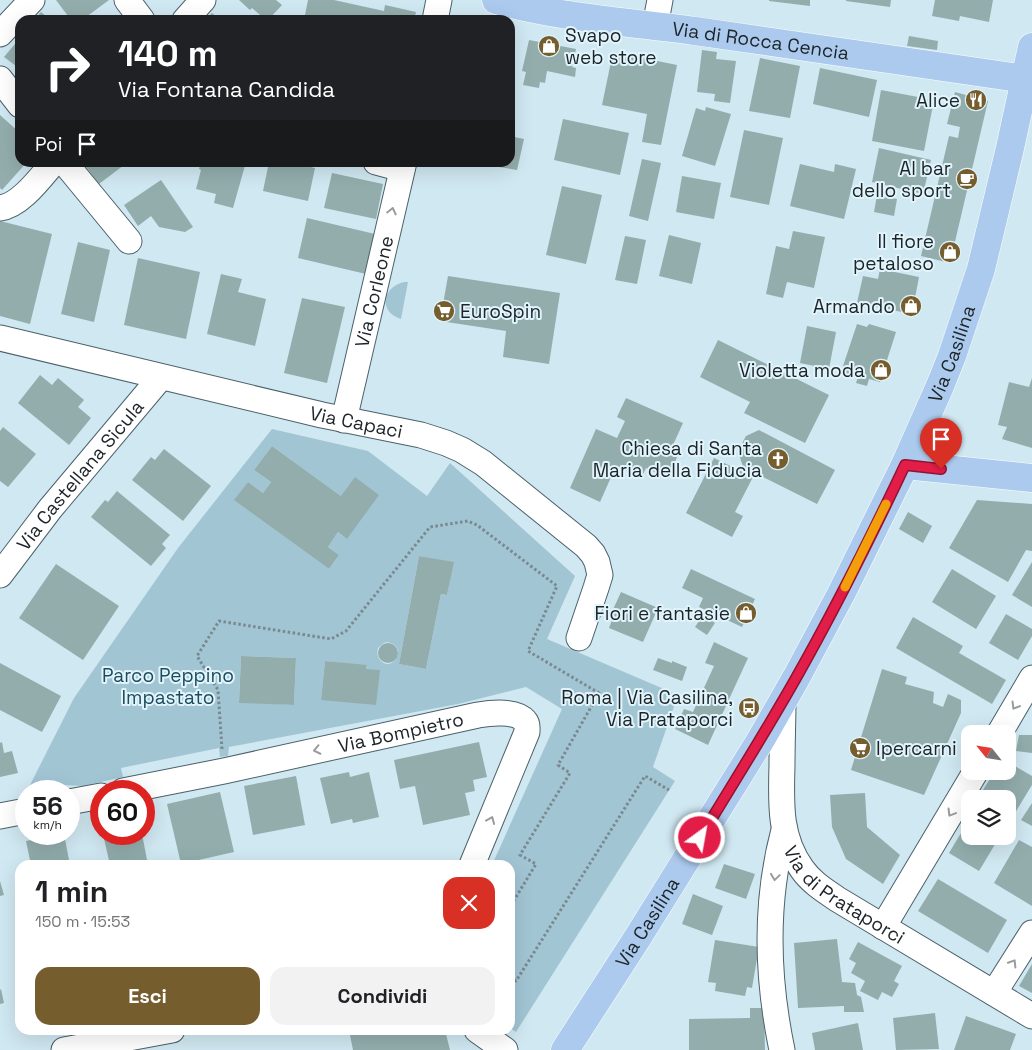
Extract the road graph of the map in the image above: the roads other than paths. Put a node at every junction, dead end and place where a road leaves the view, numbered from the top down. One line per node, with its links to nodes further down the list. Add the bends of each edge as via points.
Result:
1 (32, 0): 7 (street)
2 (127, 0): 8 (street)
3 (203, 0): 9 (street)
4 (439, 0): 10 (street)
5 (496, 0): 12 (main road, Via di Rocca Cencia, via 562,15)
6 (660, 0): 12 (street)
7 (18, 15)
8 (138, 15)
9 (190, 15)
10 (436, 15)
11 (15, 18): 13 (street)
12 (655, 26): 16 (main road, Via di Rocca Cencia)
13 (0, 34)
14 (1032, 47): 16 (main road, Via Casilina)
15 (0, 79): 17 (street)
16 (1025, 79): 26 (main road, Via Casilina, via 976,287 952,356)
17 (15, 98)
18 (49, 167): 21 (street, via 20,199)
19 (68, 167): 22 (street)
20 (403, 167): 25 (street, Via Corleone, one-way to 20)
21 (0, 208)
22 (129, 240)
23 (0, 338): 24 (street, Via Capaci)
24 (162, 377): 25 (street, Via Capaci); 28 (street, Via Castellana Sicula, via 50,509)
25 (344, 420): 29 (street, Via Capaci, via 421,435 462,450 484,463 586,546 598,562 600,575)
26 (905, 465): 27 (main road); 31 (main road, Via Casilina)
27 (1032, 478)
28 (0, 575)
29 (579, 638)
30 (1032, 678): 32 (street, one-way to 32)
31 (784, 700): 37 (street, Via di Prataporci, via 781,806); 47 (main road, Via Casilina)
32 (1003, 725)
33 (971, 780): 39 (street, one-way to 39)
34 (155, 785): 38 (street, Via Bompietro, one-way to 34, via 525,738 527,726 520,717 486,714)
35 (15, 813): 36 (street)
36 (0, 816)
37 (784, 830): 39 (street, Via di Prataporci, via 794,856 812,880); 48 (street, one-way to 48, via 774,879 770,934 774,1009)
38 (474, 860)
39 (883, 927): 41 (street, Via di Prataporci)
40 (1032, 933): 41 (street, one-way to 40)
41 (994, 993): 42 (street, Via di Prataporci)
42 (1032, 1016)
43 (145, 1035): 45 (street)
44 (484, 1035): 46 (street)
45 (64, 1050)
46 (504, 1050)
47 (565, 1050)
48 (782, 1050)

